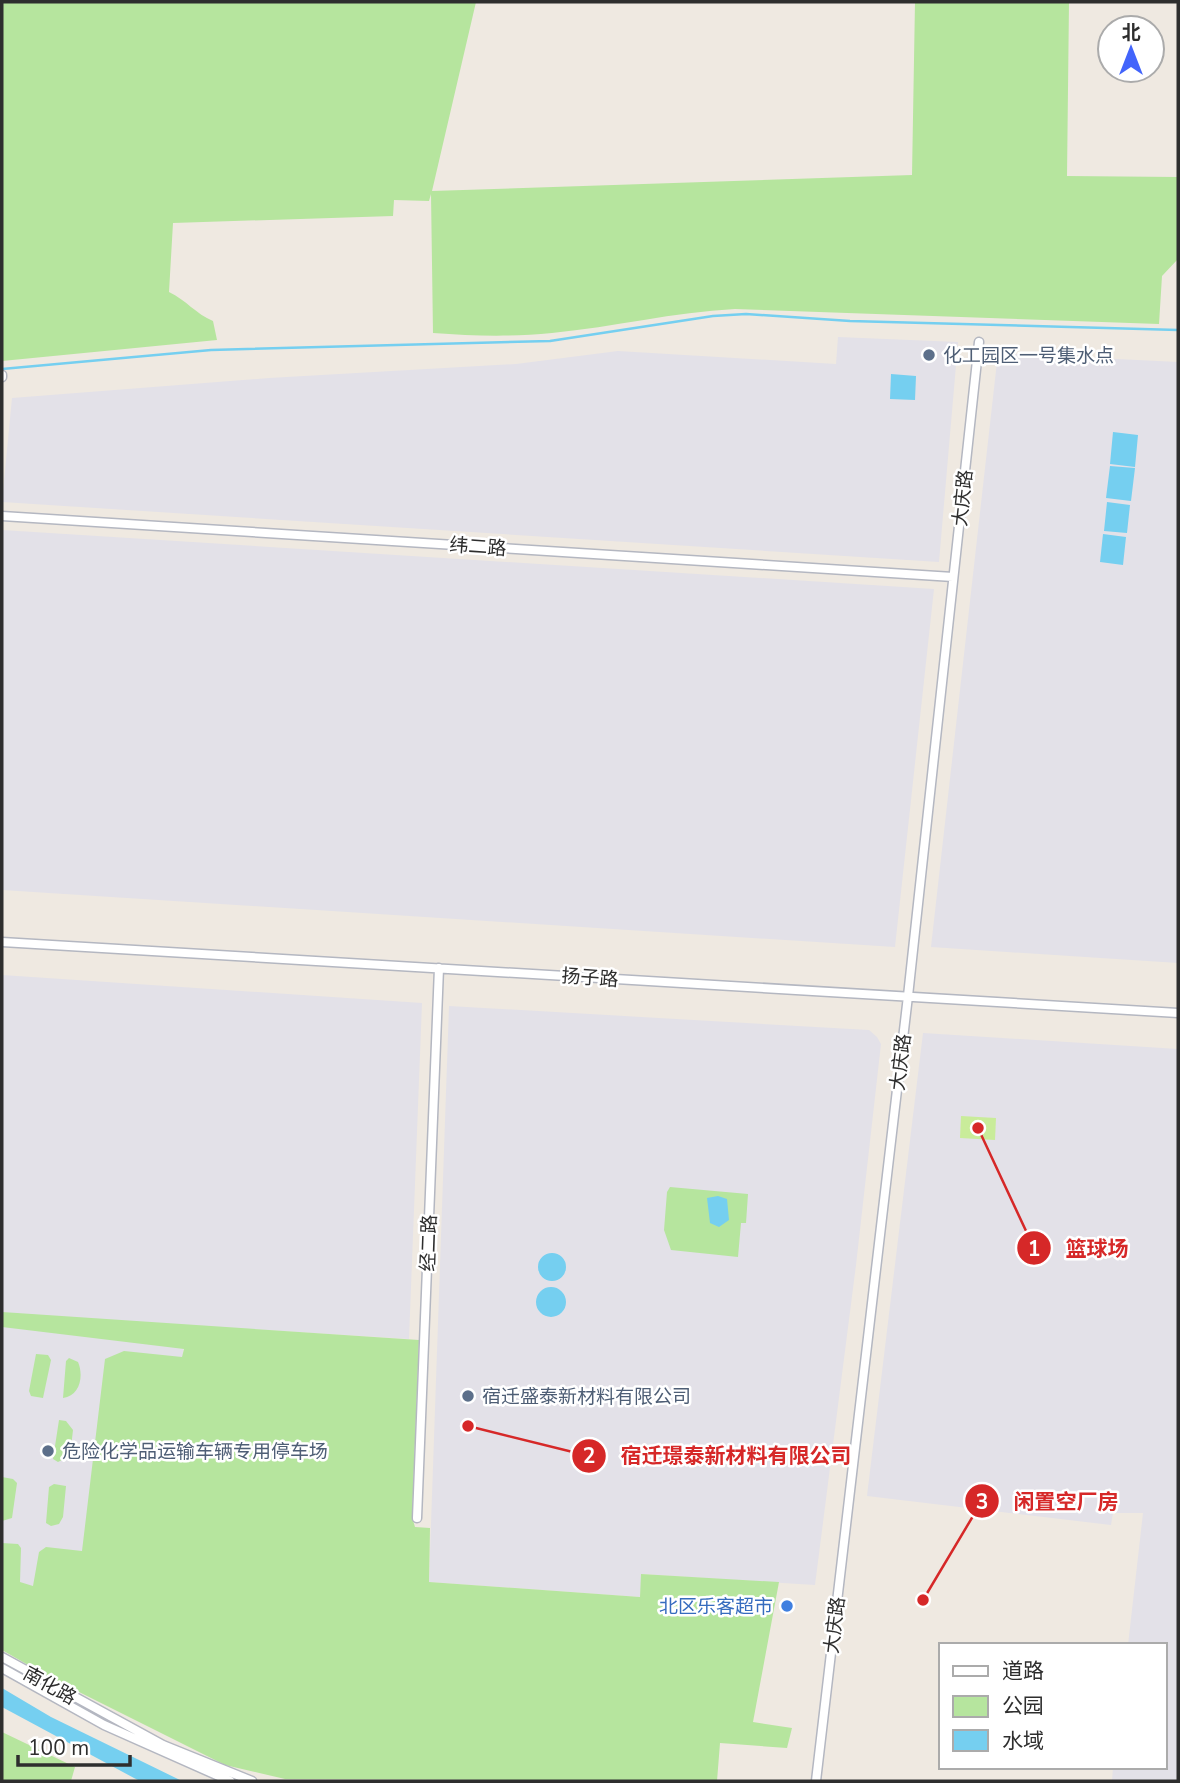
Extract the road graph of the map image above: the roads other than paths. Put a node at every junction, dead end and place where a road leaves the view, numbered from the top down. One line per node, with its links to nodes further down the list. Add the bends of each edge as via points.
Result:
1 (978, 342): 3 (street, 大庆路)
2 (2, 516): 3 (street, 纬二路)
3 (953, 577): 6 (street, 大庆路)
4 (2, 942): 5 (street, 扬子路)
5 (439, 968): 6 (street, 扬子路); 8 (street, 经二路)
6 (908, 996): 7 (street, 扬子路); 13 (street, 大庆路)
7 (1178, 1013)
8 (417, 1518)
9 (2, 1657): 12 (street, 南化路, via 163,1745)
10 (2, 1668): 11 (street, 南化路, via 104,1725)
11 (230, 1781)
12 (252, 1781)
13 (816, 1781)

